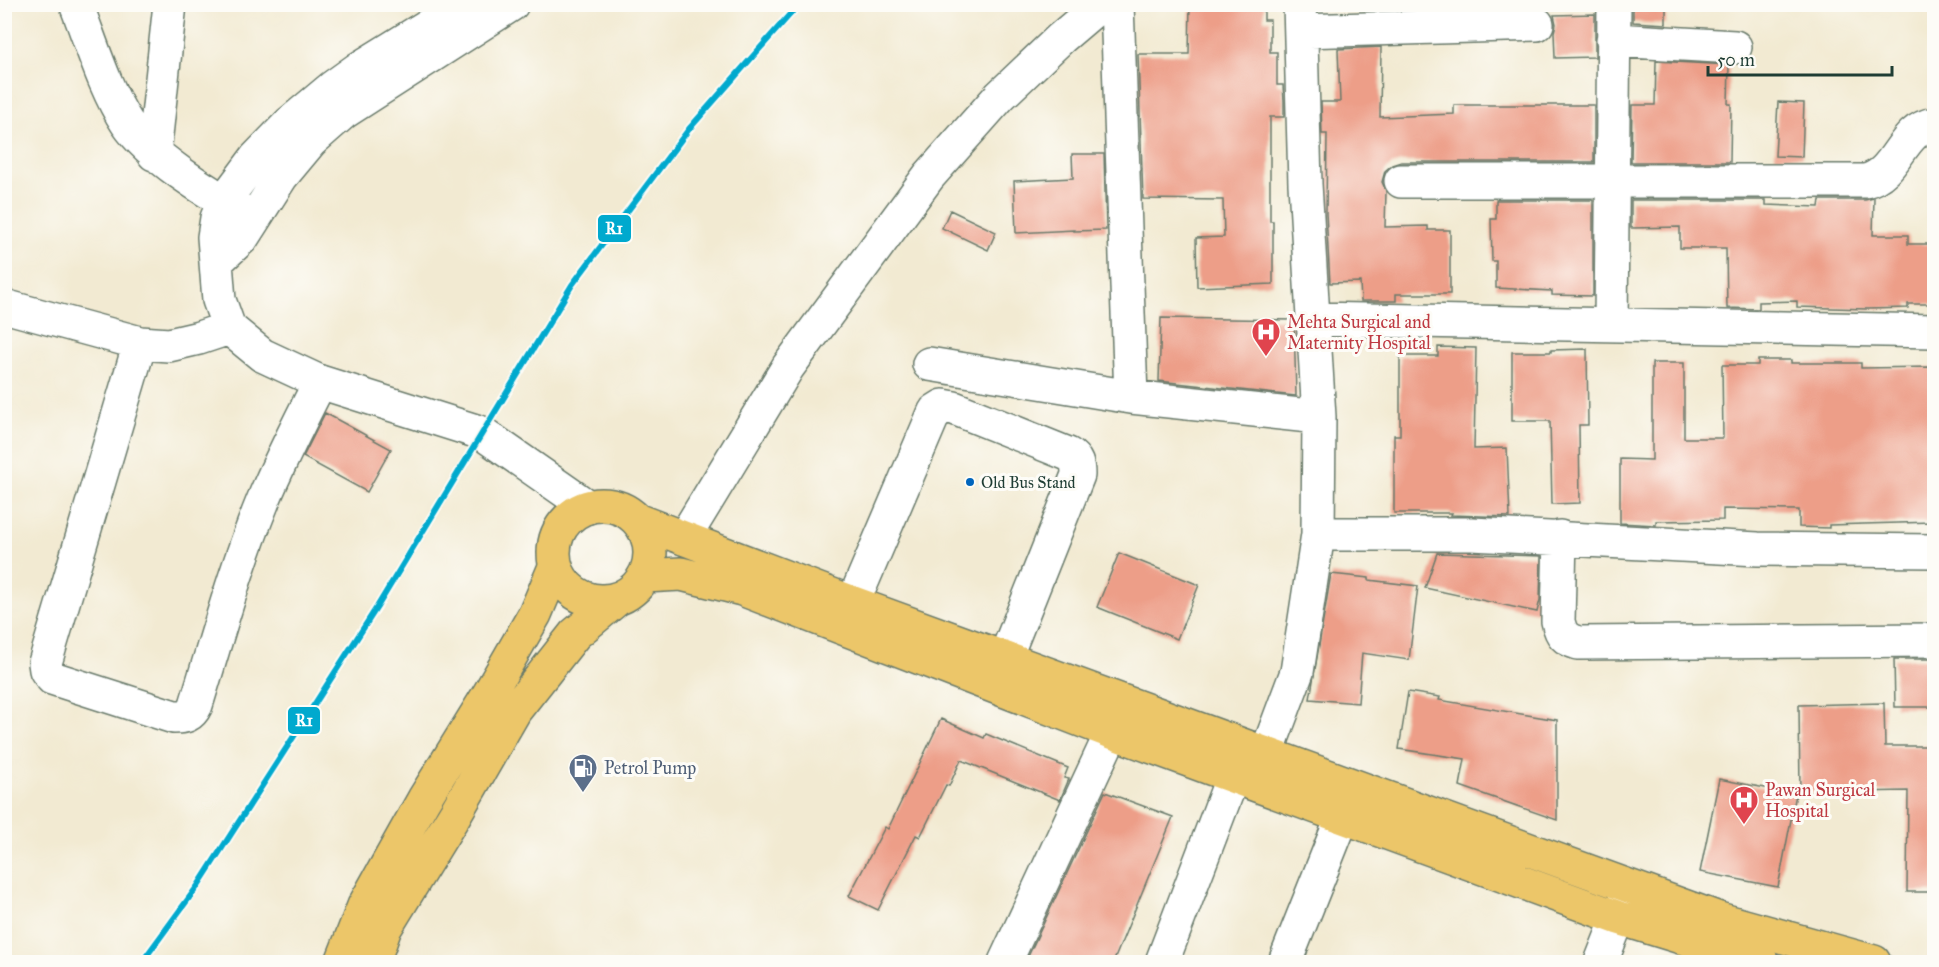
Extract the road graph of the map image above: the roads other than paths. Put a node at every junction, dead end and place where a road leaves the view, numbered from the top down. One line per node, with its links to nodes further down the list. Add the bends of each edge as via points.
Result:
1 (76, 4): 14 (street, via 116,103)
2 (170, 4): 14 (street)
3 (464, 4): 17 (street, via 333,87 256,158)
4 (512, 4): 18 (street, via 344,111 310,141)
5 (1101, 4): 34 (street, via 1000,96 929,176 788,367)
6 (1117, 4): 28 (street)
7 (1614, 4): 11 (street)
8 (1401, 16): 9 (street); 10 (street)
9 (1300, 18): 21 (street)
10 (1537, 24)
11 (1613, 40): 12 (street); 16 (street)
12 (1734, 46)
13 (1935, 124): 16 (street, via 1921,128 1885,172 1865,181)
14 (154, 154): 17 (street)
15 (1401, 181): 16 (street)
16 (1613, 181): 22 (street)
17 (224, 201): 18 (street); 19 (street, via 214,237)
18 (255, 217): 19 (street, via 242,238)
19 (216, 262): 23 (street, via 219,300)
20 (4, 306): 25 (street)
21 (1313, 319): 22 (street); 29 (street)
22 (1611, 325): 24 (street)
23 (229, 328): 25 (street, via 169,345); 27 (street, via 262,355)
24 (1935, 331)
25 (140, 343): 27 (street, via 45,663 52,678 174,717 192,713 196,705 262,503)
26 (929, 364): 28 (street)
27 (320, 381): 30 (street, via 482,433)
28 (1131, 398): 29 (street)
29 (1319, 417): 32 (street)
30 (588, 507): 31 (main road, via 607,504 625,510); 36 (main road, via 572,514 559,530 553,552)
31 (639, 521): 34 (main road); 37 (main road, via 648,539 650,558)
32 (1318, 534): 33 (street); 43 (street, via 1297,672)
33 (1560, 537): 35 (street, via 1758,549); 40 (street, via 1558,621 1567,639 1578,643)
34 (684, 538): 39 (main road)
35 (1935, 551)
36 (555, 567): 38 (main road, via 564,584 579,596 594,601); 47 (main road, via 535,614 364,906)
37 (645, 576): 38 (main road, via 633,590); 41 (main road, via 681,574 742,589)
38 (616, 600): 48 (main road, via 575,634 515,710 385,928)
39 (853, 603): 41 (main road); 41 (street, via 935,411 943,406 954,408 1068,454 1078,466 1078,476)
40 (1935, 640)
41 (999, 672): 42 (main road); 43 (main road)
42 (1112, 732): 43 (main road); 49 (street)
43 (1252, 771): 44 (main road); 45 (main road); 50 (street)
44 (1343, 816): 46 (main road); 51 (street)
45 (1631, 887): 46 (street); 54 (main road, via 1719,919)
46 (1619, 918): 52 (street); 53 (main road)
47 (342, 963)
48 (372, 963)
49 (1005, 963)
50 (1162, 963)
51 (1285, 963)
52 (1602, 963)
53 (1762, 963)
54 (1874, 963)

